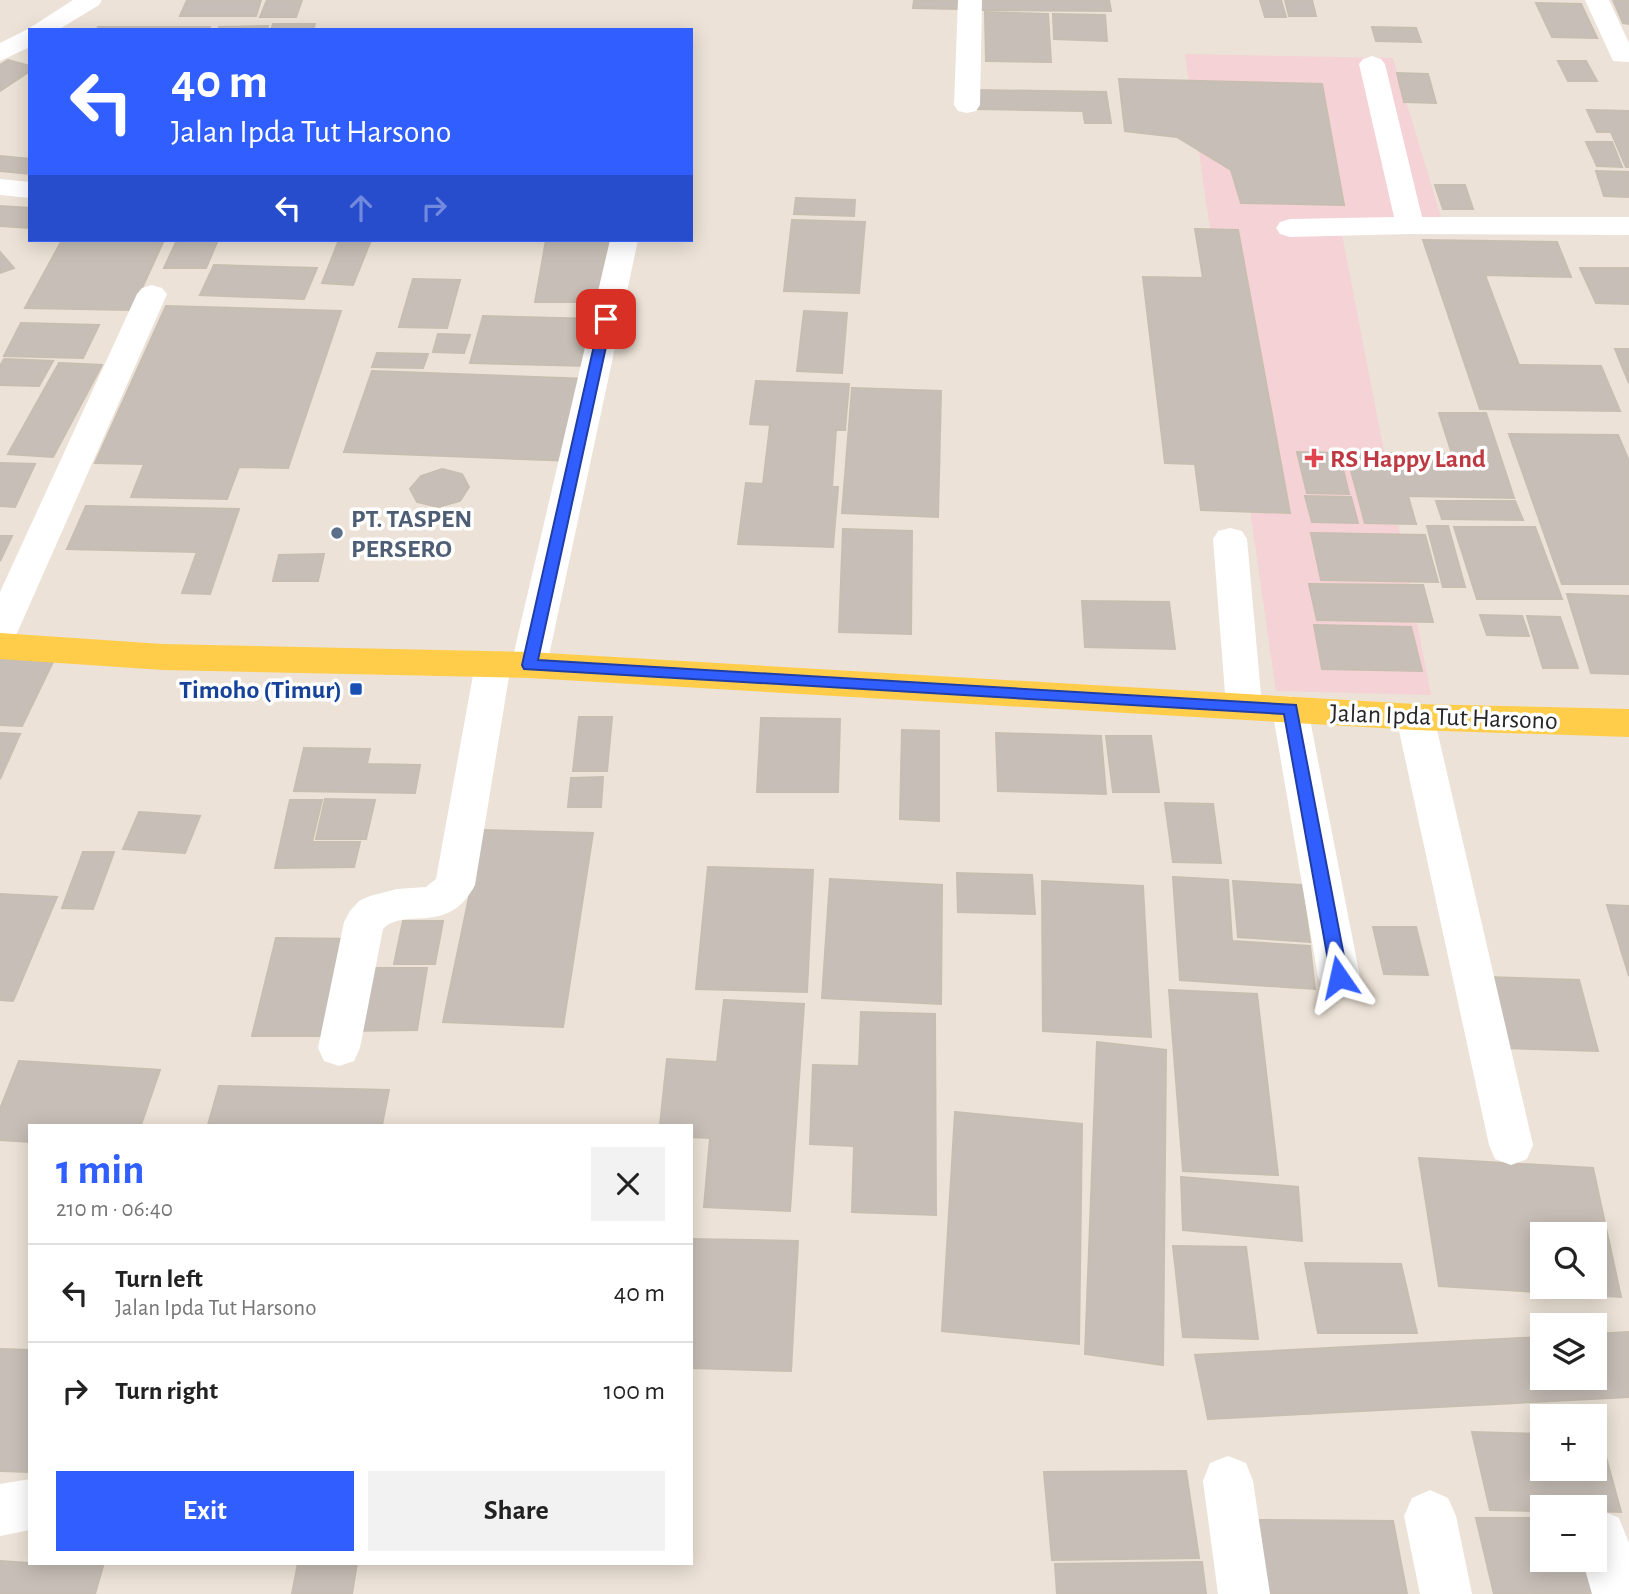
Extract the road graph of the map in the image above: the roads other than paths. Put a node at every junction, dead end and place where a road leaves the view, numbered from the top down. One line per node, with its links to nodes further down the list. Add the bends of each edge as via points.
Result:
1 (90, 0): 4 (street)
2 (970, 0): 9 (street)
3 (1597, 0): 7 (street)
4 (43, 28)
5 (28, 37): 6 (street)
6 (0, 53)
7 (1622, 56)
8 (1372, 64): 12 (street)
9 (967, 105)
10 (0, 187): 11 (street)
11 (28, 190)
12 (1410, 225): 13 (street); 14 (street)
13 (1629, 226)
14 (1290, 228)
15 (623, 242): 20 (street)
16 (152, 294): 18 (street)
17 (1230, 539): 21 (street)
18 (0, 631)
19 (0, 646): 20 (main road, Jalan Ipda Tut Harsono, via 163,657)
20 (511, 664): 21 (main road, Jalan Ipda Tut Harsono); 26 (street, via 455,885 432,904 386,906 364,922)
21 (1244, 706): 22 (main road, Jalan Ipda Tut Harsono)
22 (1290, 709): 23 (main road, Jalan Ipda Tut Harsono); 25 (street)
23 (1415, 717): 24 (main road, Jalan Ipda Tut Harsono); 27 (street)
24 (1629, 723)
25 (1339, 977)
26 (339, 1048)
27 (1511, 1145)
28 (1228, 1481): 33 (street)
29 (28, 1504): 30 (street)
30 (0, 1510)
31 (1430, 1516): 34 (street)
32 (1607, 1556): 35 (street)
33 (1244, 1594)
34 (1446, 1594)
35 (1618, 1594)

